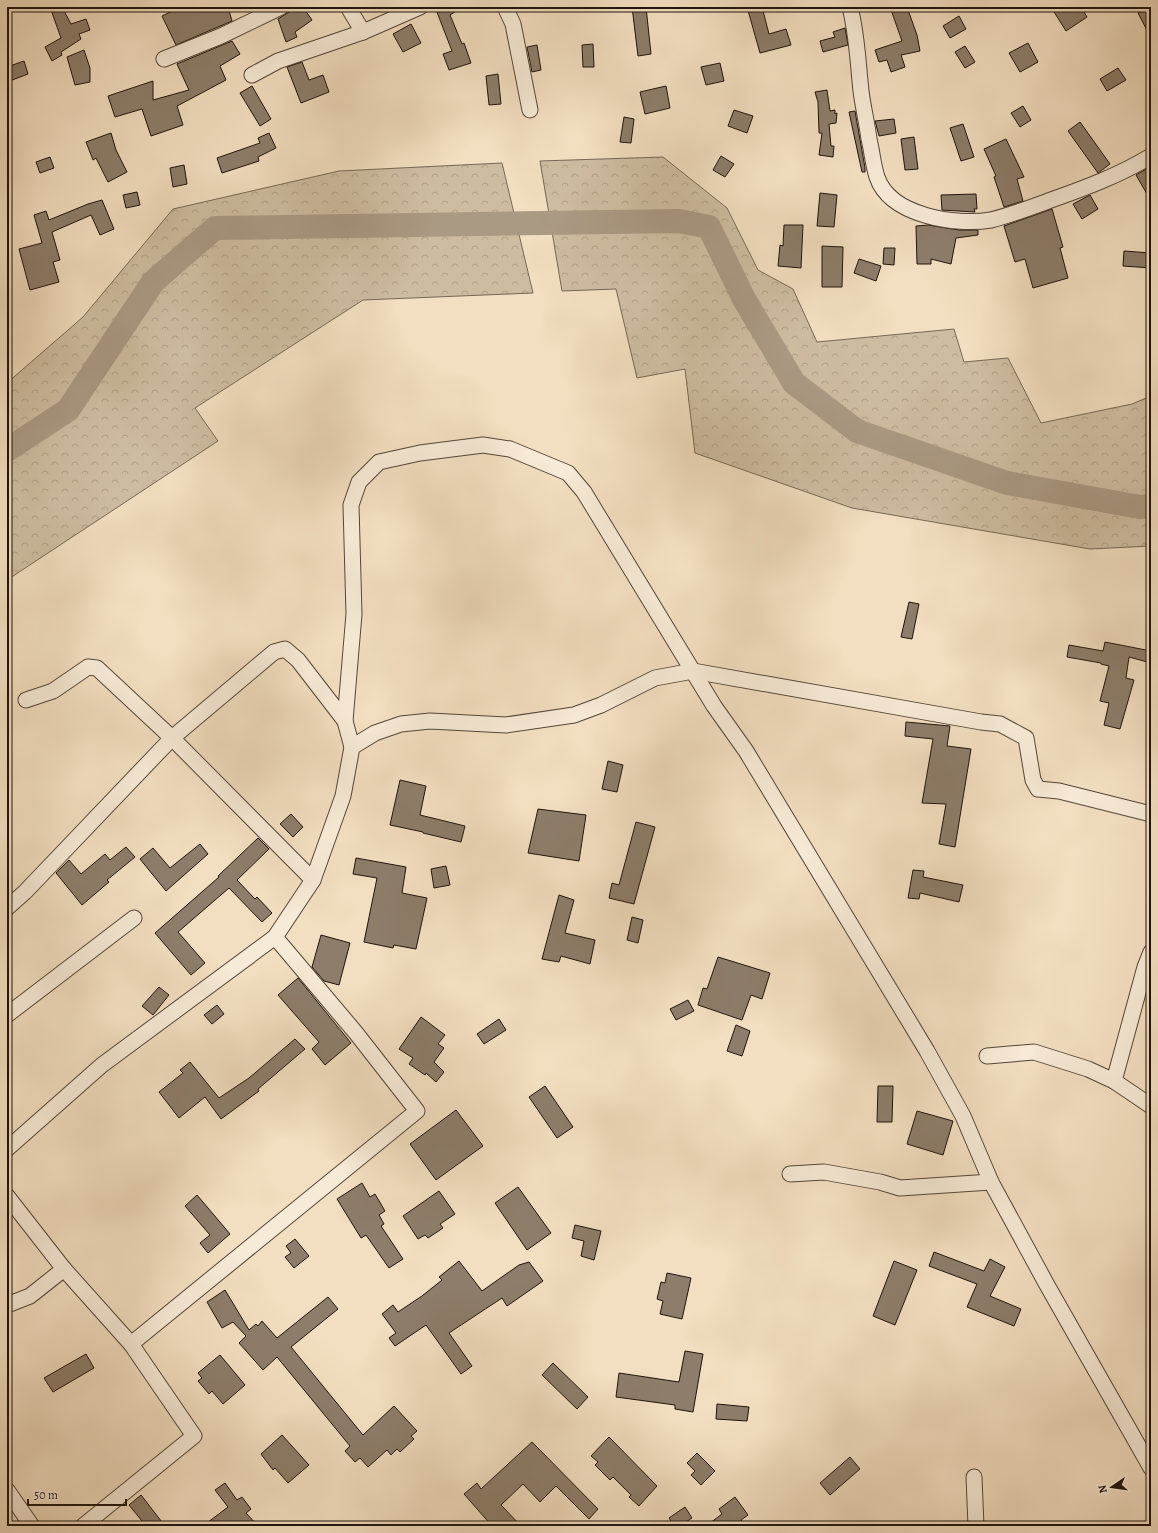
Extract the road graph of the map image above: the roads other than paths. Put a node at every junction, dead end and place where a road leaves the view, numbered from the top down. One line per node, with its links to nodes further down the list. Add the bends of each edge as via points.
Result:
1 (280, 7): 7 (street, via 222,36)
2 (348, 7): 6 (street)
3 (420, 7): 6 (street)
4 (506, 7): 9 (street, via 513,24)
5 (850, 7): 10 (street, via 877,178 887,195 910,210 929,217 990,220 1080,189 1133,167)
6 (363, 32): 8 (street, via 278,62)
7 (164, 59)
8 (252, 75)
9 (530, 110)
10 (1151, 156)
11 (693, 671): 13 (street, via 584,492 568,473 510,448 483,445 453,448 379,462 359,482 351,505 354,614); 15 (street, via 655,678 601,705 574,715 506,725 430,721 401,724 375,733); 16 (street, via 1000,724 1026,738 1033,780 1038,789 1059,790); 28 (street, via 759,771 927,1051 963,1116)
12 (26, 700): 14 (street, via 53,691 88,667 97,668)
13 (345, 721): 14 (street, via 298,660 285,649 274,652); 15 (street)
14 (172, 738): 17 (street); 18 (street)
15 (352, 747): 17 (street, via 343,796)
16 (1151, 814)
17 (313, 880): 20 (street)
18 (7, 908)
19 (134, 918): 22 (street)
20 (275, 937): 26 (street, via 102,1065); 32 (street, via 356,1033 417,1112)
21 (1151, 952): 24 (street)
22 (7, 1015)
23 (987, 1056): 24 (street, via 1034,1052 1088,1069)
24 (1114, 1081): 25 (street)
25 (1151, 1106)
26 (7, 1149)
27 (790, 1174): 28 (street, via 824,1172 900,1188)
28 (991, 1182): 33 (street)
29 (7, 1196): 30 (street)
30 (64, 1269): 31 (street, via 30,1296); 32 (street)
31 (7, 1305)
32 (131, 1344): 37 (street, via 194,1436)
33 (1151, 1468)
34 (974, 1476): 38 (street)
35 (7, 1490): 36 (street)
36 (32, 1526)
37 (83, 1526)
38 (976, 1526)

